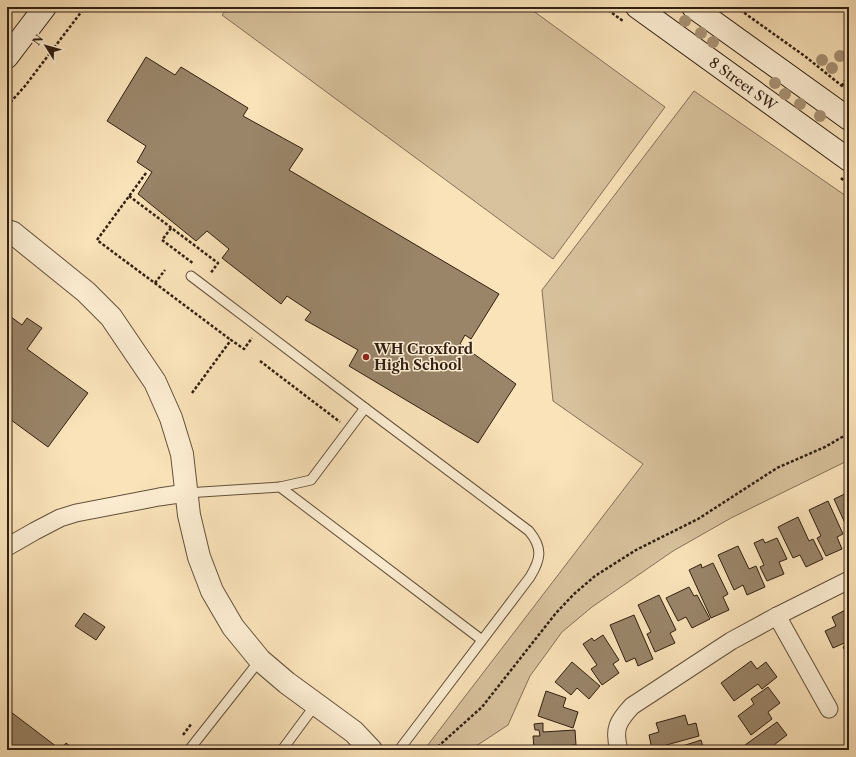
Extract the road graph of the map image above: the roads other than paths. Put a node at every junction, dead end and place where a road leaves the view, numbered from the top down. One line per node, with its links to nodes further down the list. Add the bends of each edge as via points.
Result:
1 (45, 7): 4 (street)
2 (637, 7): 6 (street, 8 Street SW)
3 (693, 7): 5 (street)
4 (7, 57)
5 (849, 119)
6 (849, 160)
7 (9, 230): 11 (street, via 86,292 111,317 131,345 155,382 171,418 182,454)
8 (191, 276): 9 (lane)
9 (365, 408): 10 (lane, via 311,480); 15 (lane, via 522,526 536,540 539,552 537,565)
10 (280, 487): 11 (lane); 15 (lane)
11 (186, 493): 12 (street, via 76,513 60,518); 16 (street, via 199,557 212,591 233,626)
12 (7, 547)
13 (849, 580): 14 (street)
14 (777, 616): 18 (street); 23 (street, via 731,641 632,706 617,726 615,738)
15 (482, 640): 22 (lane)
16 (260, 660): 17 (street); 19 (lane)
17 (316, 704): 20 (lane); 21 (street, via 354,732)
18 (830, 709)
19 (189, 750)
20 (282, 750)
21 (371, 750)
22 (399, 750)
23 (619, 750)

